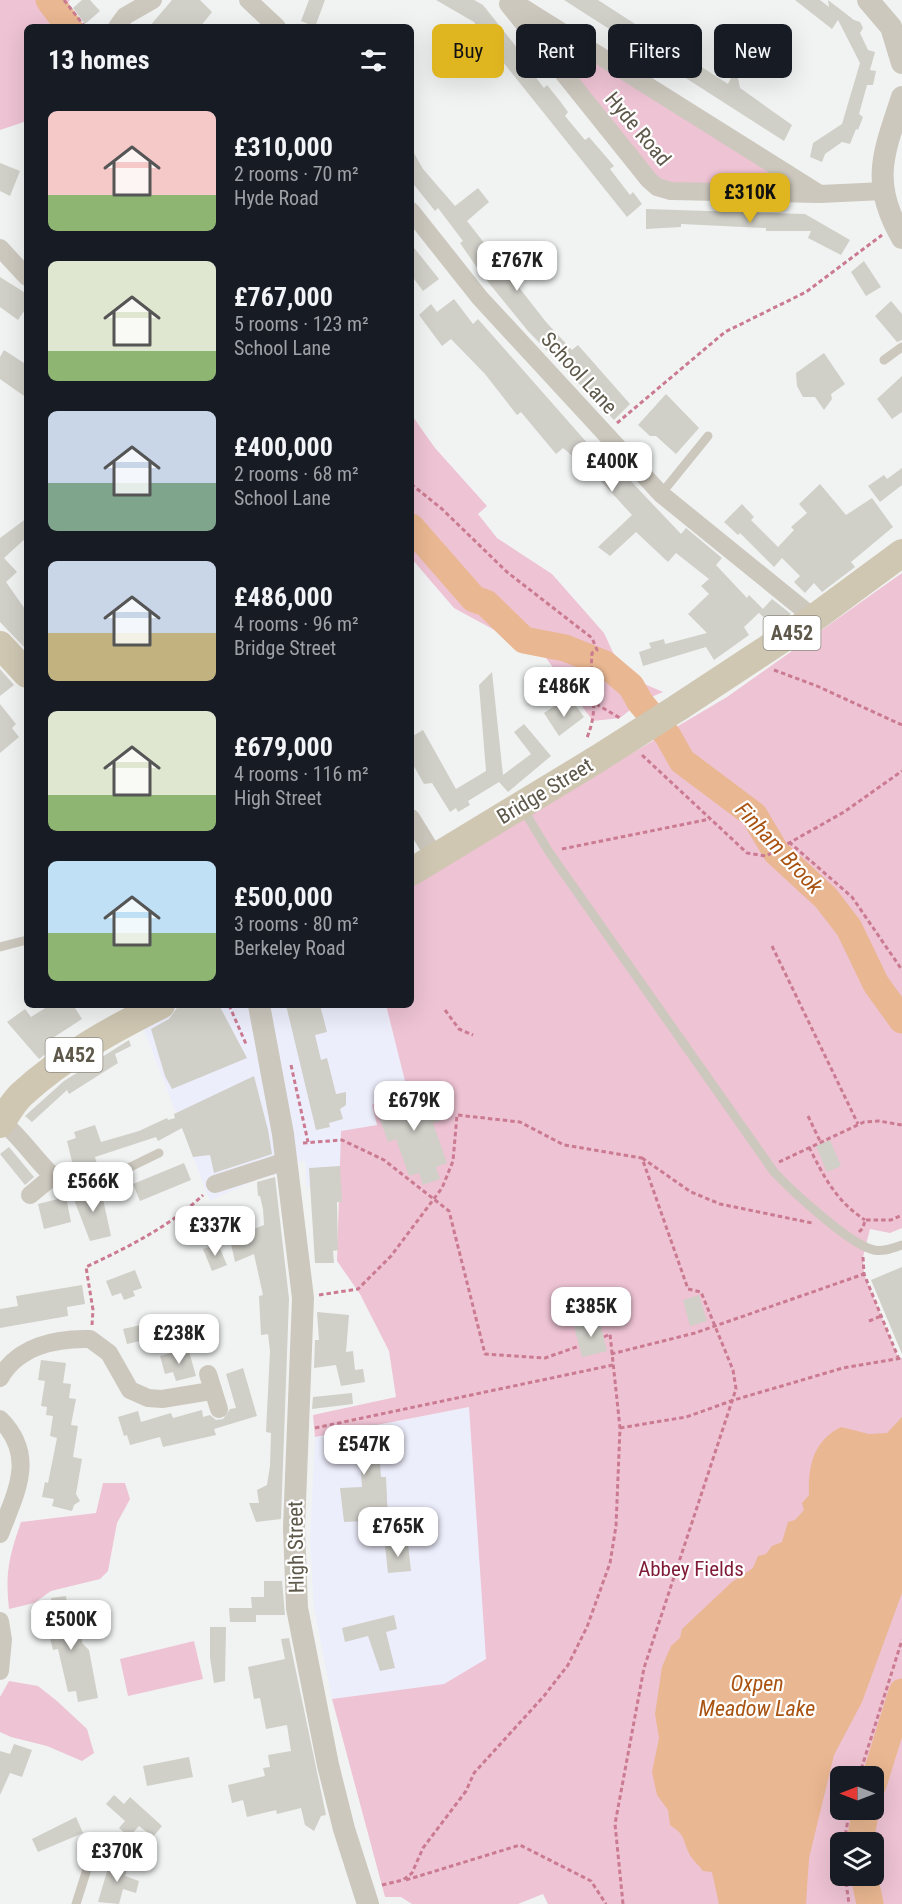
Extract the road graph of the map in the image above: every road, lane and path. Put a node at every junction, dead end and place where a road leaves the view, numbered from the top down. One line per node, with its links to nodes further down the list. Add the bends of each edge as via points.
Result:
1 (64, 0): 7 (path)
2 (153, 0): 8 (street, via 125,16)
3 (248, 0): 9 (street)
4 (505, 0): 14 (street, Hyde Road, via 657,187 670,191)
5 (511, 0): 14 (street, Hyde Road)
6 (868, 0): 10 (street)
7 (83, 24)
8 (119, 24)
9 (274, 24)
10 (897, 24): 11 (street)
11 (902, 63)
12 (902, 98): 13 (street, via 885,149 881,178)
13 (884, 191): 14 (street, Hyde Road); 16 (street)
14 (820, 194)
15 (414, 215): 21 (street, School Lane, via 480,298)
16 (899, 232): 21 (path, via 806,292 725,332)
17 (0, 248): 18 (street)
18 (24, 274)
19 (902, 347): 20 (lane)
20 (884, 360)
21 (604, 435): 24 (street, School Lane)
22 (708, 436): 24 (lane)
23 (414, 486): 30 (path, via 507,572 592,638 597,650 592,653 591,671)
24 (661, 494): 26 (street, School Lane)
25 (902, 553): 26 (main road, A452)
26 (814, 618): 28 (main road, A452)
27 (0, 645): 29 (main road)
28 (761, 654): 32 (path, via 770,668); 34 (main road, Bridge Street / A452, bridge)
29 (24, 671)
30 (596, 704): 31 (path); 34 (path, via 587,740 574,756)
31 (620, 718)
32 (902, 725)
33 (640, 751): 37 (path)
34 (585, 766): 41 (main road, Bridge Street / A452)
35 (902, 771): 39 (path, via 844,812)
36 (526, 814): 40 (lane)
37 (710, 819): 39 (path, via 747,853 766,856); 40 (path)
38 (414, 823): 41 (street)
39 (789, 842): 46 (path, via 852,897)
40 (549, 852): 62 (lane)
41 (435, 857): 42 (main road, Bridge Street / A452)
42 (414, 870)
43 (24, 941): 45 (lane)
44 (772, 946): 54 (path)
45 (0, 947)
46 (902, 970)
47 (155, 1008): 53 (main road, A452, via 100,1037 61,1064 21,1095)
48 (260, 1008): 61 (street, High Street)
49 (445, 1010): 50 (path, via 459,1029)
50 (473, 1035)
51 (290, 1062): 57 (path)
52 (808, 1116): 56 (path)
53 (1, 1123): 63 (street, via 16,1133)
54 (858, 1124): 55 (path, via 879,1121); 56 (path)
55 (902, 1125)
56 (820, 1141): 58 (path)
57 (308, 1142): 61 (path); 67 (path, via 342,1140 384,1160)
58 (808, 1147): 62 (path); 69 (path, via 834,1194)
59 (159, 1154): 65 (lane, via 111,1175)
60 (642, 1158): 67 (path, via 564,1145 520,1122 457,1115 453,1161); 70 (path, via 692,1192 720,1204); 78 (path, via 688,1289 701,1292)
61 (286, 1161): 64 (street); 75 (street, High Street)
62 (770, 1167): 70 (lane)
63 (53, 1176): 65 (street); 66 (street)
64 (215, 1184): 80 (path, via 184,1213 86,1267 93,1310)
65 (70, 1187)
66 (30, 1195)
67 (433, 1199): 75 (path, via 391,1256 358,1289); 81 (path, via 449,1211 485,1354 544,1358)
68 (902, 1215): 69 (path, via 891,1220)
69 (865, 1220): 71 (path)
70 (843, 1231): 71 (lane)
71 (852, 1239): 73 (lane)
72 (902, 1245): 73 (lane, via 881,1251)
73 (865, 1247): 74 (path)
74 (864, 1274): 76 (path); 78 (path)
75 (303, 1298): 90 (street, High Street)
76 (881, 1316): 77 (path); 83 (path)
77 (869, 1321)
78 (716, 1326): 82 (path); 86 (path, via 733,1370)
79 (604, 1336): 82 (path, via 610,1334)
80 (90, 1339): 85 (street, via 46,1343 27,1351 10,1363); 87 (street, via 109,1353 130,1390 162,1399 210,1382)
81 (579, 1346)
82 (612, 1354): 84 (path)
83 (900, 1357): 86 (path, via 843,1368)
84 (613, 1365): 89 (path); 90 (path)
85 (0, 1378)
86 (734, 1400): 89 (path, via 686,1417); 102 (path, via 644,1668 615,1824)
87 (219, 1409)
88 (0, 1419): 91 (street, via 16,1437 22,1463)
89 (620, 1428): 97 (path, via 616,1526 610,1563 587,1627 568,1665 474,1773 466,1791)
90 (297, 1433): 99 (street, High Street, via 297,1608 328,1765)
91 (0, 1534)
92 (0, 1621): 94 (street)
93 (902, 1640): 95 (path)
94 (0, 1671)
95 (862, 1766)
96 (95, 1844): 100 (lane)
97 (404, 1880): 99 (path); 101 (path, via 520,1845 591,1881)
98 (847, 1886): 103 (path)
99 (367, 1897)
100 (76, 1904)
101 (606, 1904)
102 (623, 1904)
103 (849, 1904)

